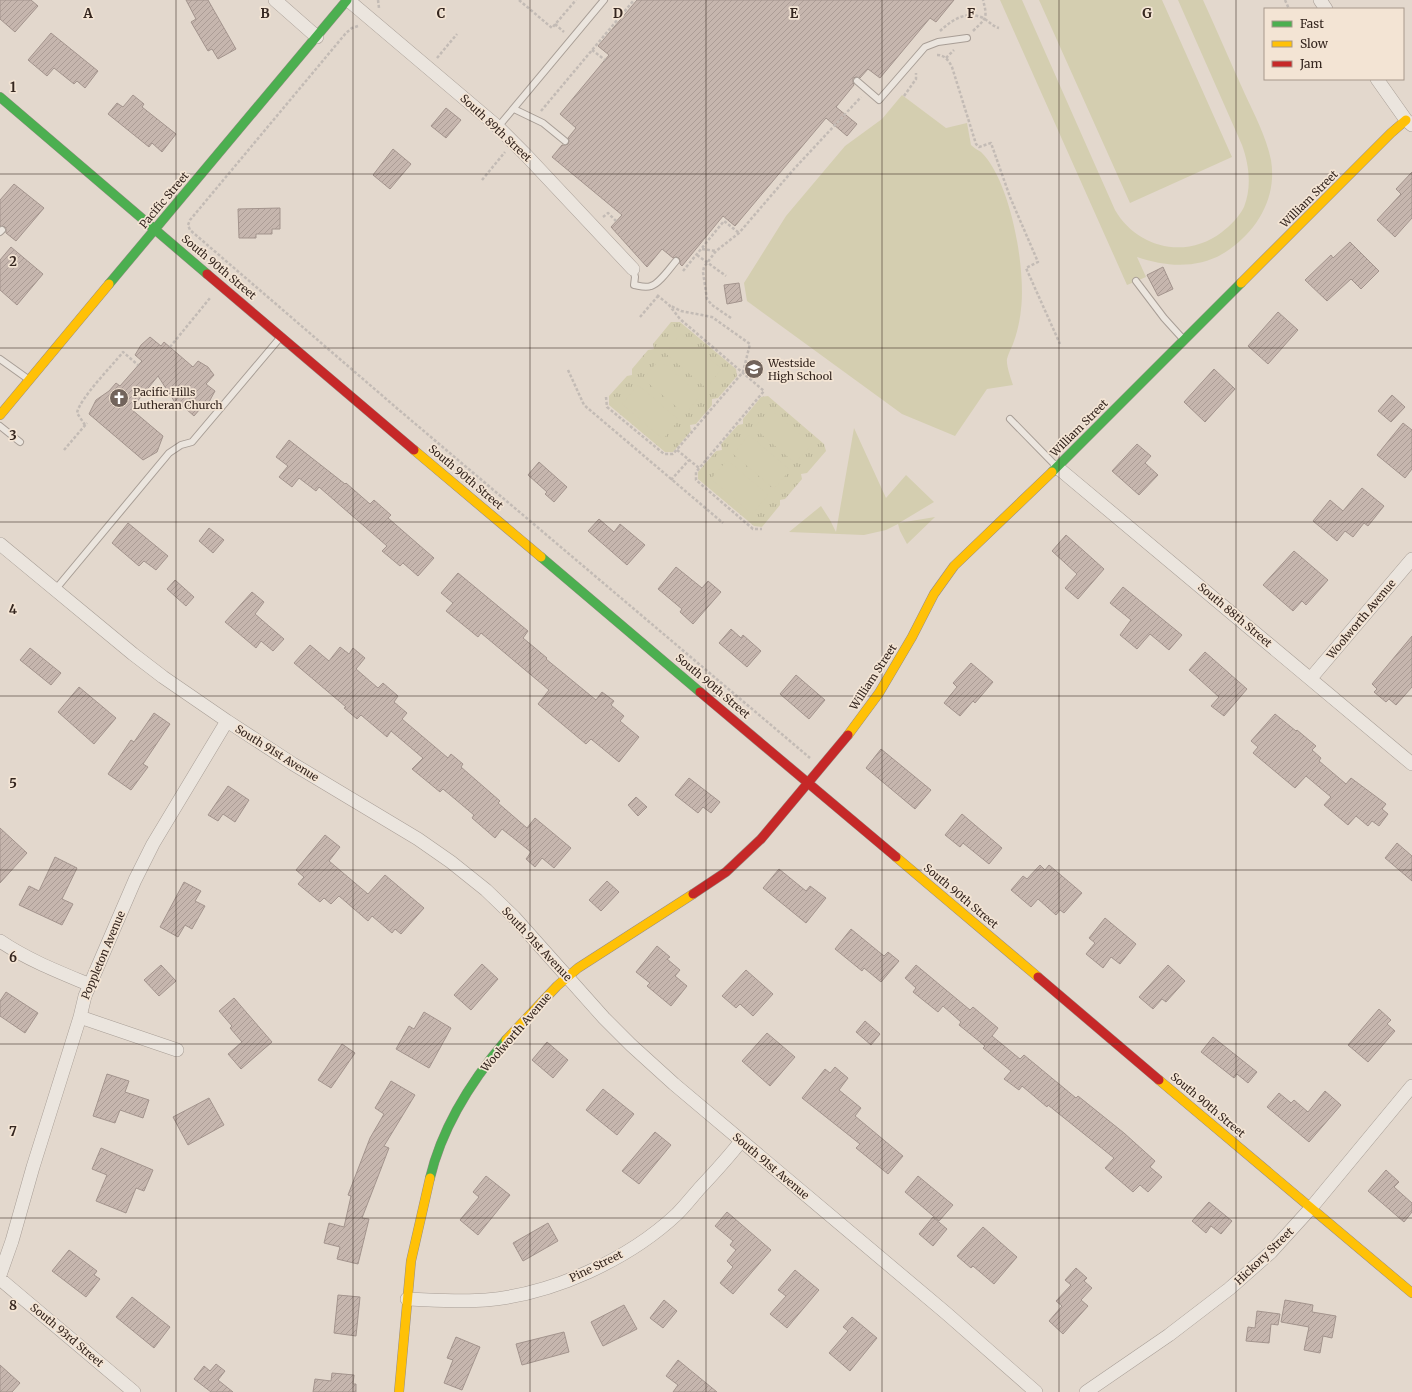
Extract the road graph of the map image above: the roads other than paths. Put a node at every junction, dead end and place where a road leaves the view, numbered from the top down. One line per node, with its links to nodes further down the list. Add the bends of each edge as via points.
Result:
1 (276, 0): 4 (street)
2 (348, 0): 4 (main road, Pacific Street); 11 (street, South 89th Street)
3 (604, 0): 9 (lane)
4 (317, 37): 13 (main road, Pacific Street)
5 (967, 38): 7 (lane, via 938,42 925,47 879,100)
6 (1378, 80): 10 (street)
7 (857, 82)
8 (0, 98): 13 (main road, South 90th Street)
9 (514, 109): 11 (lane); 12 (lane, via 546,126)
10 (1409, 123): 18 (main road, William Street)
11 (498, 127): 15 (street, South 89th Street)
12 (565, 141)
13 (156, 229): 17 (main road, South 90th Street); 20 (main road, Pacific Street)
14 (676, 261): 15 (lane, via 657,283 651,286 634,285)
15 (633, 269)
16 (1136, 281): 18 (lane)
17 (281, 336): 28 (lane, via 192,442 181,445 169,453); 32 (main road, South 90th Street)
18 (1184, 340): 25 (main road, William Street)
19 (0, 359): 20 (lane)
20 (29, 380): 21 (main road, Pacific Street)
21 (0, 415)
22 (1010, 419): 25 (lane)
23 (0, 426): 24 (lane)
24 (20, 442)
25 (1057, 467): 29 (street, South 88th Street); 32 (main road, William Street, via 948,573 879,693)
26 (0, 544): 28 (street, South 91st Avenue)
27 (1412, 559): 29 (street, Woolworth Avenue)
28 (55, 590): 30 (street, South 91st Avenue, via 163,677)
29 (1311, 678): 31 (street, South 88th Street)
30 (227, 721): 34 (street, South 91st Avenue, via 451,862 514,917); 35 (street, Poppleton Avenue, via 153,844)
31 (1412, 764)
32 (809, 783): 34 (main road, Woolworth Avenue, via 761,839 726,872); 40 (main road, South 90th Street)
33 (0, 941): 35 (street, via 35,962)
34 (568, 977): 39 (street, South 91st Avenue, via 631,1045); 44 (main road, Woolworth Avenue, via 556,986 505,1042 477,1079 448,1127 439,1148 421,1214 411,1261)
35 (90, 985): 36 (street, Poppleton Avenue)
36 (80, 1017): 37 (street); 41 (street, Poppleton Avenue)
37 (176, 1050)
38 (1412, 1086): 40 (street, Hickory Street)
39 (741, 1141): 44 (street, Pine Street, via 677,1214 649,1236 604,1264 562,1282 510,1296 461,1301); 47 (street, South 91st Avenue)
40 (1311, 1208): 43 (main road, South 90th Street); 48 (street, Hickory Street, via 1271,1252 1229,1289 1169,1335)
41 (0, 1276)
42 (0, 1279): 45 (street, South 93rd Street)
43 (1412, 1292)
44 (407, 1299): 46 (main road, Woolworth Avenue)
45 (134, 1392)
46 (399, 1392)
47 (1036, 1392)
48 (1086, 1392)

